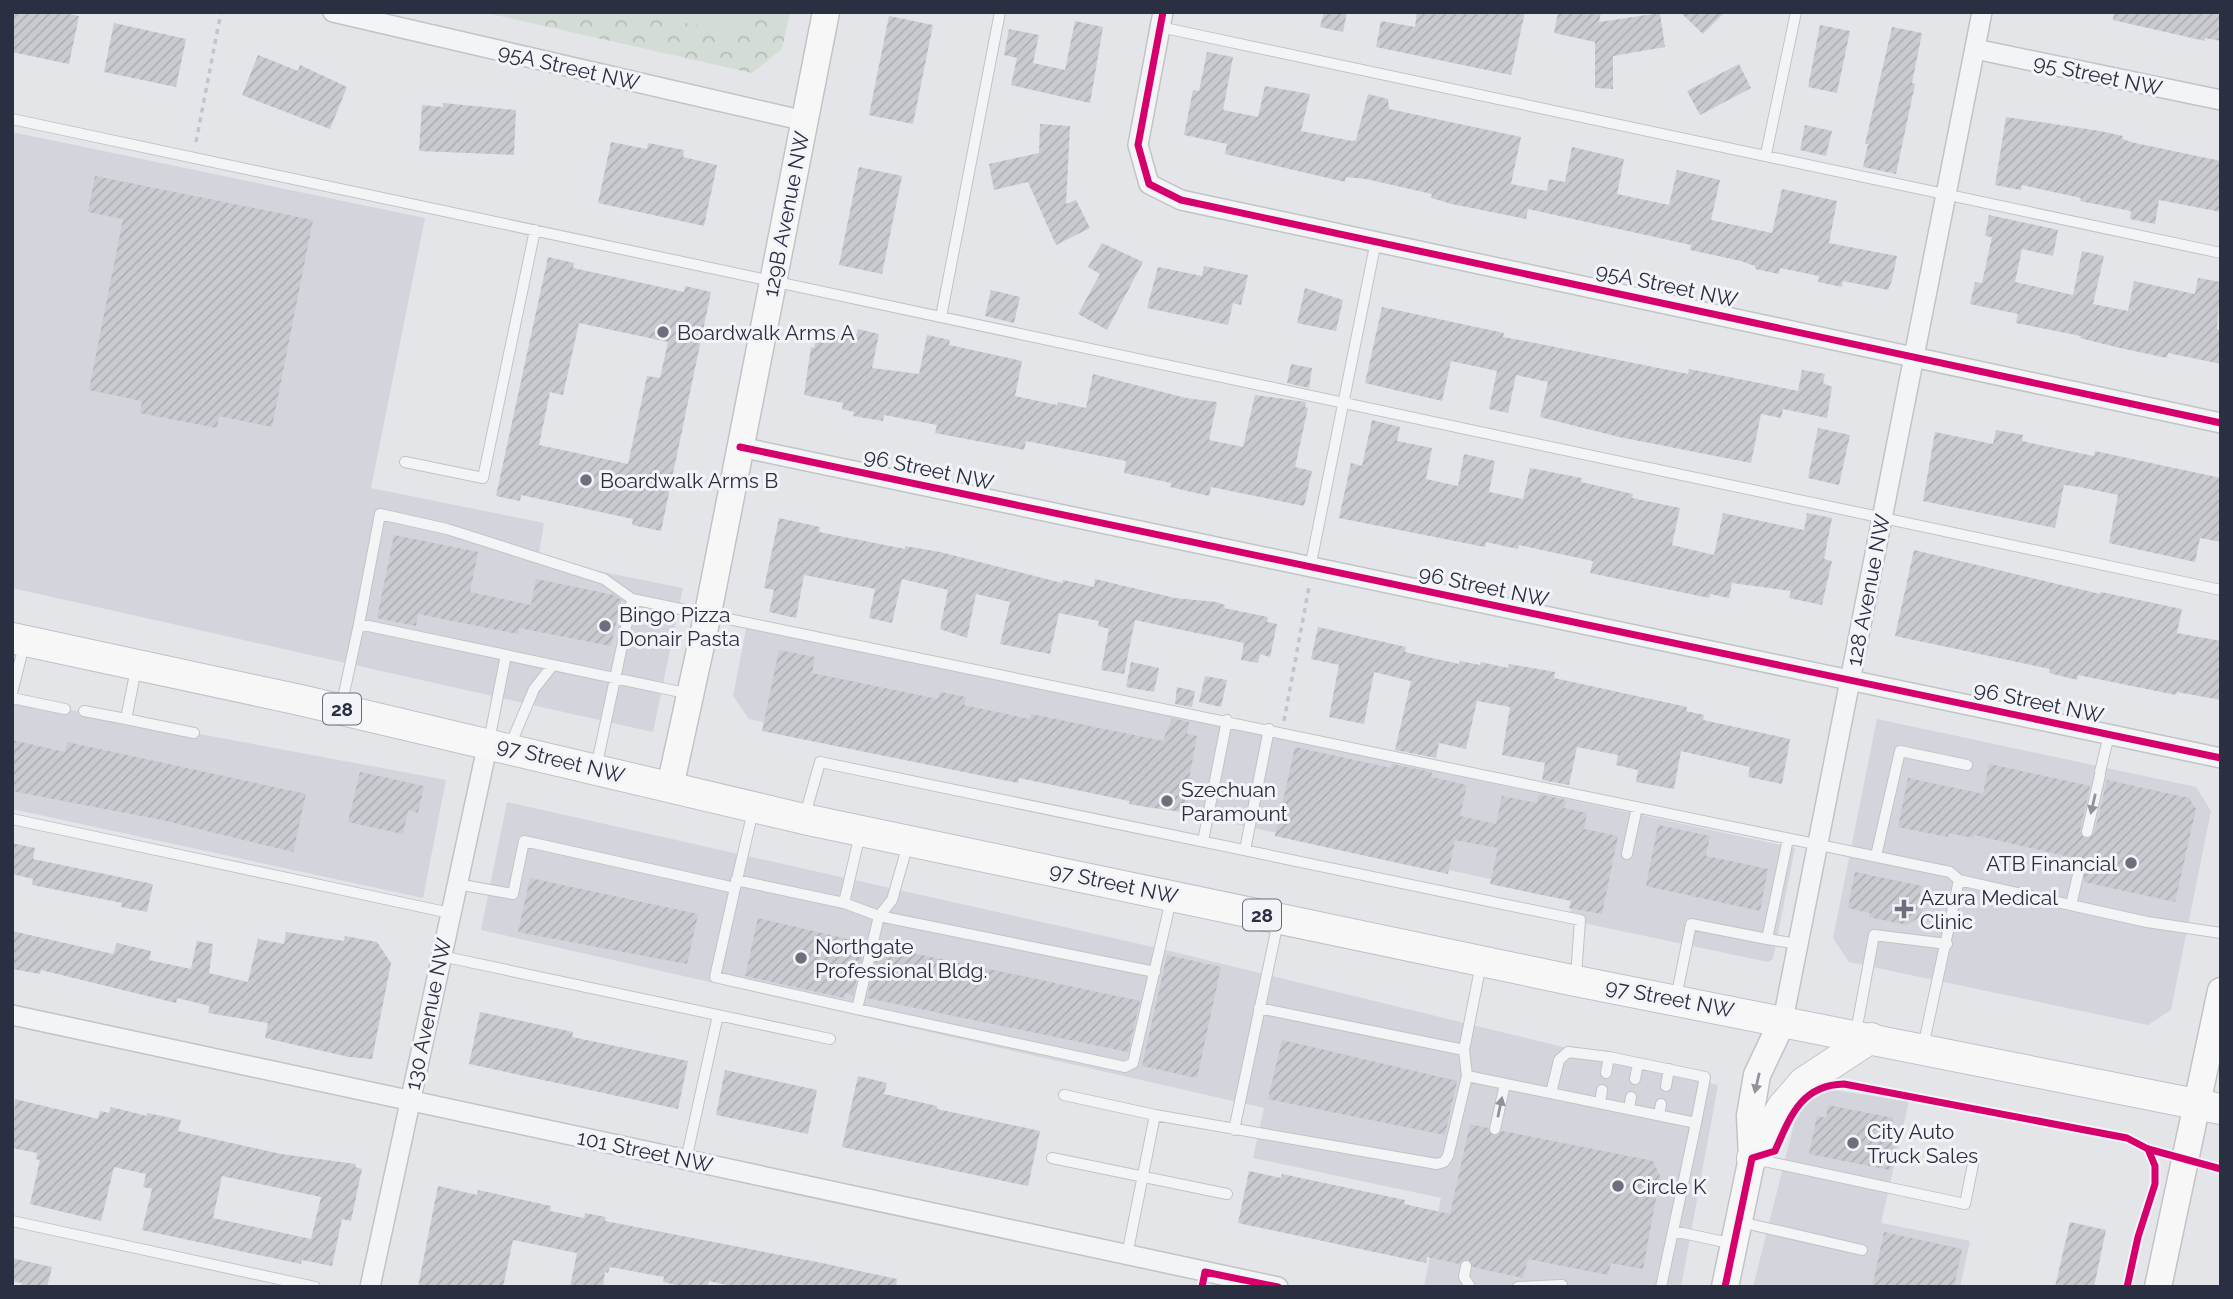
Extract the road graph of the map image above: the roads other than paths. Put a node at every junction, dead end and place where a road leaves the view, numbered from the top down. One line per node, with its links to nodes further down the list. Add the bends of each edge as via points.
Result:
1 (333, 12): 10 (street, 95A Street NW)
2 (826, 12): 10 (street, 129B Avenue NW)
3 (1000, 12): 17 (lane)
4 (1796, 12): 11 (lane)
5 (1982, 12): 7 (street, 128 Avenue NW)
6 (1162, 19): 11 (lane); 14 (street, 95A Street NW, via 1138,145 1149,184 1181,200)
7 (1975, 49): 8 (street, 95 Street NW); 12 (street, 128 Avenue NW)
8 (2221, 100)
9 (12, 119): 13 (lane)
10 (805, 121): 16 (street, 129B Avenue NW)
11 (1766, 154): 12 (lane)
12 (1946, 195): 15 (lane); 18 (street, 128 Avenue NW)
13 (536, 230): 16 (lane); 22 (lane, via 483,478)
14 (1377, 241): 18 (street, 95A Street NW); 19 (lane)
15 (2221, 253)
16 (773, 281): 17 (lane); 21 (street, 129B Avenue NW)
17 (941, 317): 19 (lane)
18 (1914, 357): 20 (street, 95A Street NW); 23 (street, 128 Avenue NW)
19 (1346, 404): 23 (lane); 24 (lane)
20 (2221, 423)
21 (740, 447): 24 (street, 96 Street NW); 27 (street, 129B Avenue NW)
22 (405, 461)
23 (1882, 517): 25 (lane); 34 (street, 128 Avenue NW)
24 (1310, 568): 34 (street, 96 Street NW)
25 (2221, 590)
26 (632, 599): 27 (lane); 28 (lane, via 604,579 447,529 380,514); 33 (lane)
27 (708, 613): 35 (street, 129B Avenue NW); 41 (lane)
28 (359, 624): 30 (lane); 38 (lane)
29 (19, 640): 31 (main road, 97 Street NW / 28); 36 (lane)
30 (506, 655): 32 (lane); 45 (lane)
31 (137, 665): 38 (main road, 97 Street NW / 28); 40 (lane)
32 (552, 665): 33 (lane); 45 (lane)
33 (615, 678): 35 (lane); 48 (lane)
34 (1850, 681): 44 (street, 96 Street NW); 59 (street, 128 Avenue NW)
35 (690, 694): 49 (street, 129B Avenue NW)
36 (12, 696): 37 (lane)
37 (65, 709)
38 (341, 709): 45 (main road, 97 Street NW / 28)
39 (84, 711): 40 (lane)
40 (126, 719): 43 (lane)
41 (1227, 720): 42 (lane); 58 (lane)
42 (1269, 729): 51 (lane); 60 (lane)
43 (194, 733)
44 (2109, 735): 46 (street, 96 Street NW); 55 (lane, one-way to 55)
45 (498, 745): 48 (main road, 97 Street NW / 28); 65 (street, 130 Avenue NW)
46 (2221, 758)
47 (1967, 765): 62 (lane, via 1900,751)
48 (596, 769): 49 (main road, 97 Street NW / 28)
49 (670, 787): 50 (main road, 97 Street NW)
50 (755, 806): 52 (main road, 97 Street NW / 28); 66 (lane)
51 (1637, 807): 56 (lane); 61 (lane)
52 (804, 818): 54 (main road, 97 Street NW / 28); 58 (lane, via 820,762)
53 (12, 819): 70 (lane)
54 (861, 830): 57 (main road, 97 Street NW / 28); 68 (lane)
55 (2087, 832)
56 (1788, 839): 59 (lane); 74 (lane)
57 (909, 840): 67 (main road, 97 Street NW / 28); 71 (lane, via 892,900)
58 (1203, 841): 60 (lane)
59 (1818, 845): 62 (lane); 75 (street, 128 Avenue NW)
60 (1245, 850): 80 (lane, via 1580,920)
61 (1627, 854)
62 (1876, 856): 64 (lane, via 1950,872)
63 (2078, 875): 69 (lane)
64 (1959, 880): 69 (lane); 76 (lane)
65 (457, 884): 66 (lane, via 513,894 524,841); 70 (street, 130 Avenue NW)
66 (736, 884): 68 (lane); 83 (lane, via 715,977)
67 (1172, 896): 72 (main road, 97 Street NW / 28); 79 (lane)
68 (844, 903): 71 (lane)
69 (2071, 905): 73 (lane)
70 (450, 913): 77 (street, 130 Avenue NW)
71 (878, 916): 79 (lane); 83 (lane)
72 (1279, 918): 78 (main road, 97 Street NW / 28); 84 (lane)
73 (2221, 933)
74 (1767, 939): 75 (lane); 82 (lane, via 1691,923)
75 (1798, 944): 87 (street, 128 Avenue NW)
76 (1947, 944): 88 (lane, via 1874,935); 90 (lane)
77 (441, 956): 86 (lane); 104 (street, 130 Avenue NW)
78 (1481, 960): 80 (main road, 97 Street NW / 28); 91 (lane)
79 (1155, 972): 83 (lane, via 1133,1063 1125,1067)
80 (1576, 981): 82 (main road, 97 Street NW / 28)
81 (2221, 991): 107 (street)
82 (1676, 999): 87 (main road, 97 Street NW / 28)
83 (857, 1009)
84 (1259, 1009): 91 (lane); 113 (lane)
85 (12, 1015): 104 (street, 101 Street NW)
86 (718, 1015): 89 (lane); 116 (lane)
87 (1777, 1019): 88 (main road, 97 Street NW); 115 (street, 128 Avenue NW, one-way to 115, via 1750,1116)
88 (1863, 1037): 90 (main road, 97 Street NW); 115 (main road, via 1804,1082 1783,1106)
89 (830, 1039)
90 (1923, 1048): 107 (main road, 97 Street NW)
91 (1464, 1050): 96 (lane)
92 (1609, 1057): 93 (lane); 95 (lane); 101 (lane, via 1568,1052 1559,1060)
93 (1638, 1063): 94 (lane); 97 (lane)
94 (1669, 1069): 99 (lane); 111 (lane, via 1705,1077)
95 (1606, 1073)
96 (1467, 1076): 98 (lane); 113 (lane, via 1444,1162)
97 (1635, 1079)
98 (1505, 1084): 101 (lane); 112 (lane, one-way to 98)
99 (1666, 1086)
100 (1602, 1090): 105 (lane)
101 (1552, 1093): 105 (lane)
102 (1064, 1095): 109 (lane)
103 (1631, 1097): 108 (lane)
104 (409, 1101): 116 (street, 101 Street NW); 129 (street, 130 Avenue NW)
105 (1600, 1103): 108 (lane)
106 (1661, 1104): 110 (lane)
107 (2209, 1107): 135 (street)
108 (1629, 1109): 110 (lane)
109 (1155, 1115): 113 (lane); 118 (lane)
110 (1659, 1115): 111 (lane)
111 (1696, 1122): 121 (lane)
112 (1495, 1129)
113 (1234, 1130)
114 (1052, 1158): 118 (lane)
115 (1752, 1158): 117 (lane, via 1965,1204); 122 (street, 128 Avenue NW)
116 (686, 1160): 124 (street, 101 Street NW)
117 (1973, 1164)
118 (1143, 1176): 119 (lane); 124 (lane)
119 (1227, 1194)
120 (12, 1221): 128 (lane)
121 (1673, 1231): 122 (lane); 133 (lane)
122 (1737, 1233): 123 (lane); 134 (street, 128 Avenue NW)
123 (1862, 1250)
124 (1127, 1255): 126 (street, 101 Street NW)
125 (1466, 1266): 131 (lane, via 1464,1277)
126 (1204, 1280): 130 (street, 101 Street NW)
127 (1565, 1286): 132 (lane)
128 (315, 1287)
129 (370, 1287)
130 (1278, 1287)
131 (1470, 1287)
132 (1518, 1287)
133 (1661, 1287)
134 (1726, 1287)
135 (2158, 1287)

